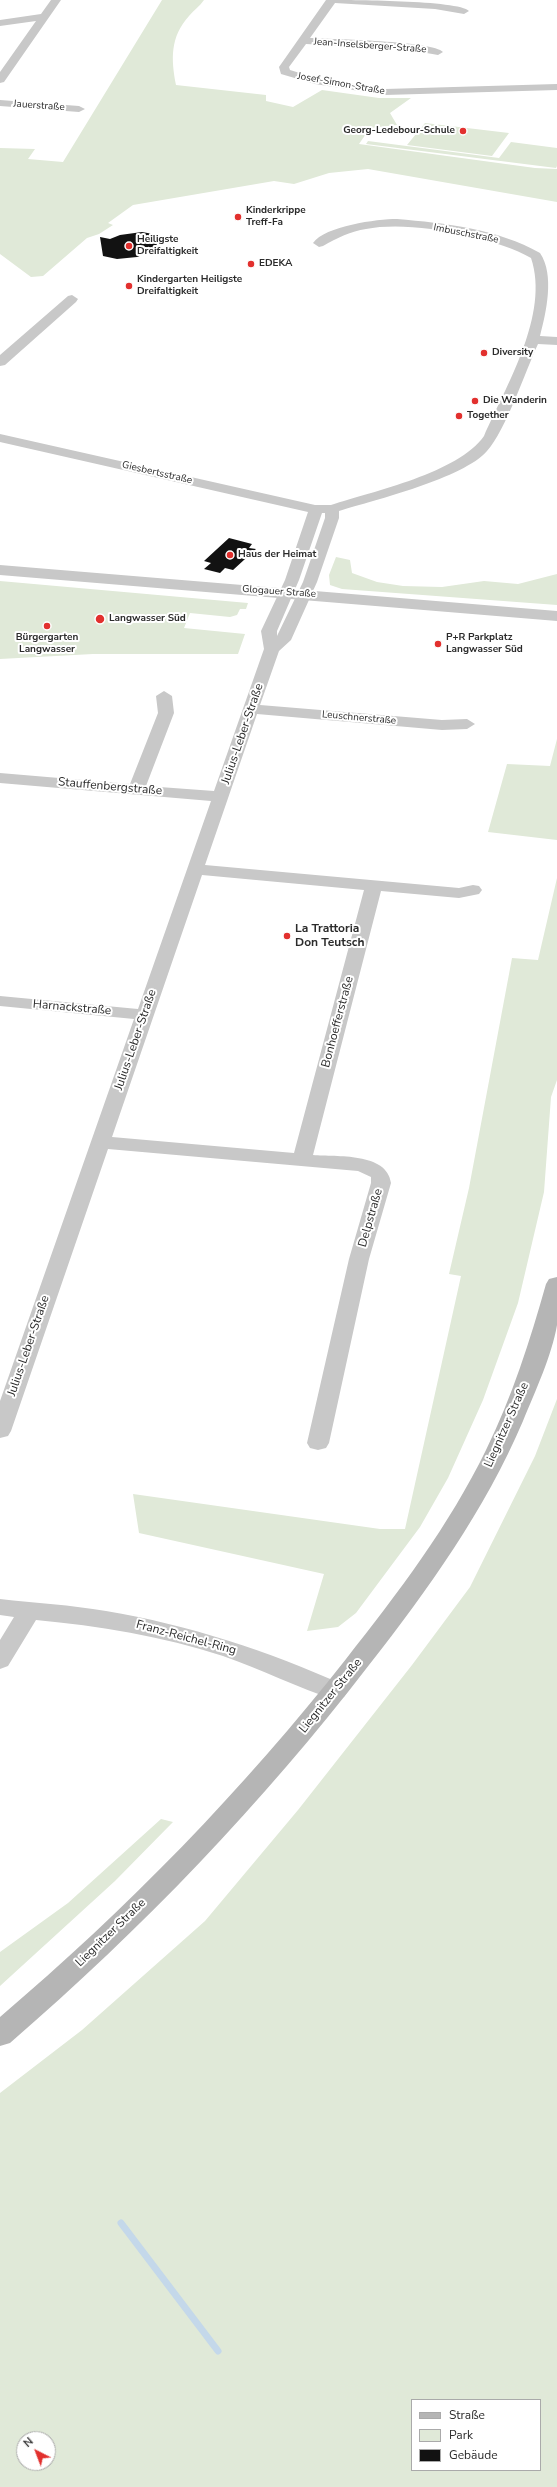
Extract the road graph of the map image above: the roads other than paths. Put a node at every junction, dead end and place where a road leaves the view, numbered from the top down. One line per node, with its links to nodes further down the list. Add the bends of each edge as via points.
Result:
1 (56, 0): 4 (street)
2 (332, 0): 3 (street, via 435,6); 6 (street, Josef-Simon-Straße)
3 (464, 11)
4 (44, 17): 5 (street); 8 (street)
5 (0, 23)
6 (301, 41): 7 (street, Jean-Inselsberger-Straße, via 404,46); 9 (street, Josef-Simon-Straße, via 284,67 285,72 362,90 415,93)
7 (438, 52)
8 (0, 80)
9 (557, 87)
10 (0, 104): 11 (street, Jauerstraße)
11 (78, 109)
12 (319, 243): 15 (street, Imbuschstraße, via 353,228 403,223 500,241 523,248 536,256 540,268)
13 (72, 299): 17 (street)
14 (557, 334): 15 (street)
15 (534, 336): 16 (street); 20 (street, Imbuschstraße, via 491,436 482,449 445,472)
16 (557, 341)
17 (0, 362)
18 (0, 438): 19 (street, Giesbertsstraße)
19 (315, 508): 20 (street, Imbuschstraße); 22 (street, via 292,580)
20 (332, 509): 23 (street, via 332,518)
21 (0, 570): 22 (street, Glogauer Straße)
22 (285, 592): 23 (street, Glogauer Straße); 25 (street, Julius-Leber-Straße, via 269,631)
23 (304, 594): 24 (street, Glogauer Straße); 25 (street, Julius-Leber-Straße, via 282,640)
24 (557, 616)
25 (272, 650): 27 (street, Julius-Leber-Straße)
26 (164, 696): 30 (street, via 166,713)
27 (251, 709): 28 (street, Leuschnerstraße, via 442,725); 31 (street, Julius-Leber-Straße)
28 (467, 724)
29 (0, 778): 30 (street, Stauffenbergstraße)
30 (136, 789): 31 (street, Stauffenbergstraße)
31 (221, 797): 32 (street, Julius-Leber-Straße)
32 (196, 869): 33 (street); 36 (street, Julius-Leber-Straße)
33 (374, 885): 34 (street, via 459,892); 38 (street, Bonhoefferstraße)
34 (473, 890)
35 (0, 1001): 36 (street, Harnackstraße)
36 (145, 1015): 37 (street, Julius-Leber-Straße)
37 (101, 1142): 38 (street, Delpstraße); 40 (street, Julius-Leber-Straße)
38 (302, 1160): 41 (street, Delpstraße, via 361,1165 380,1175 381,1183 359,1259)
39 (557, 1284): 45 (main road, Liegnitzer Straße, via 546,1327 522,1394 482,1479 434,1559)
40 (0, 1431)
41 (318, 1443)
42 (0, 1607): 43 (street, Franz-Reichel-Ring)
43 (29, 1612): 44 (street); 45 (street, Franz-Reichel-Ring, via 118,1621 166,1630 256,1657)
44 (0, 1660)
45 (336, 1692): 46 (main road, Liegnitzer Straße, via 223,1822 112,1934)
46 (0, 2034)

